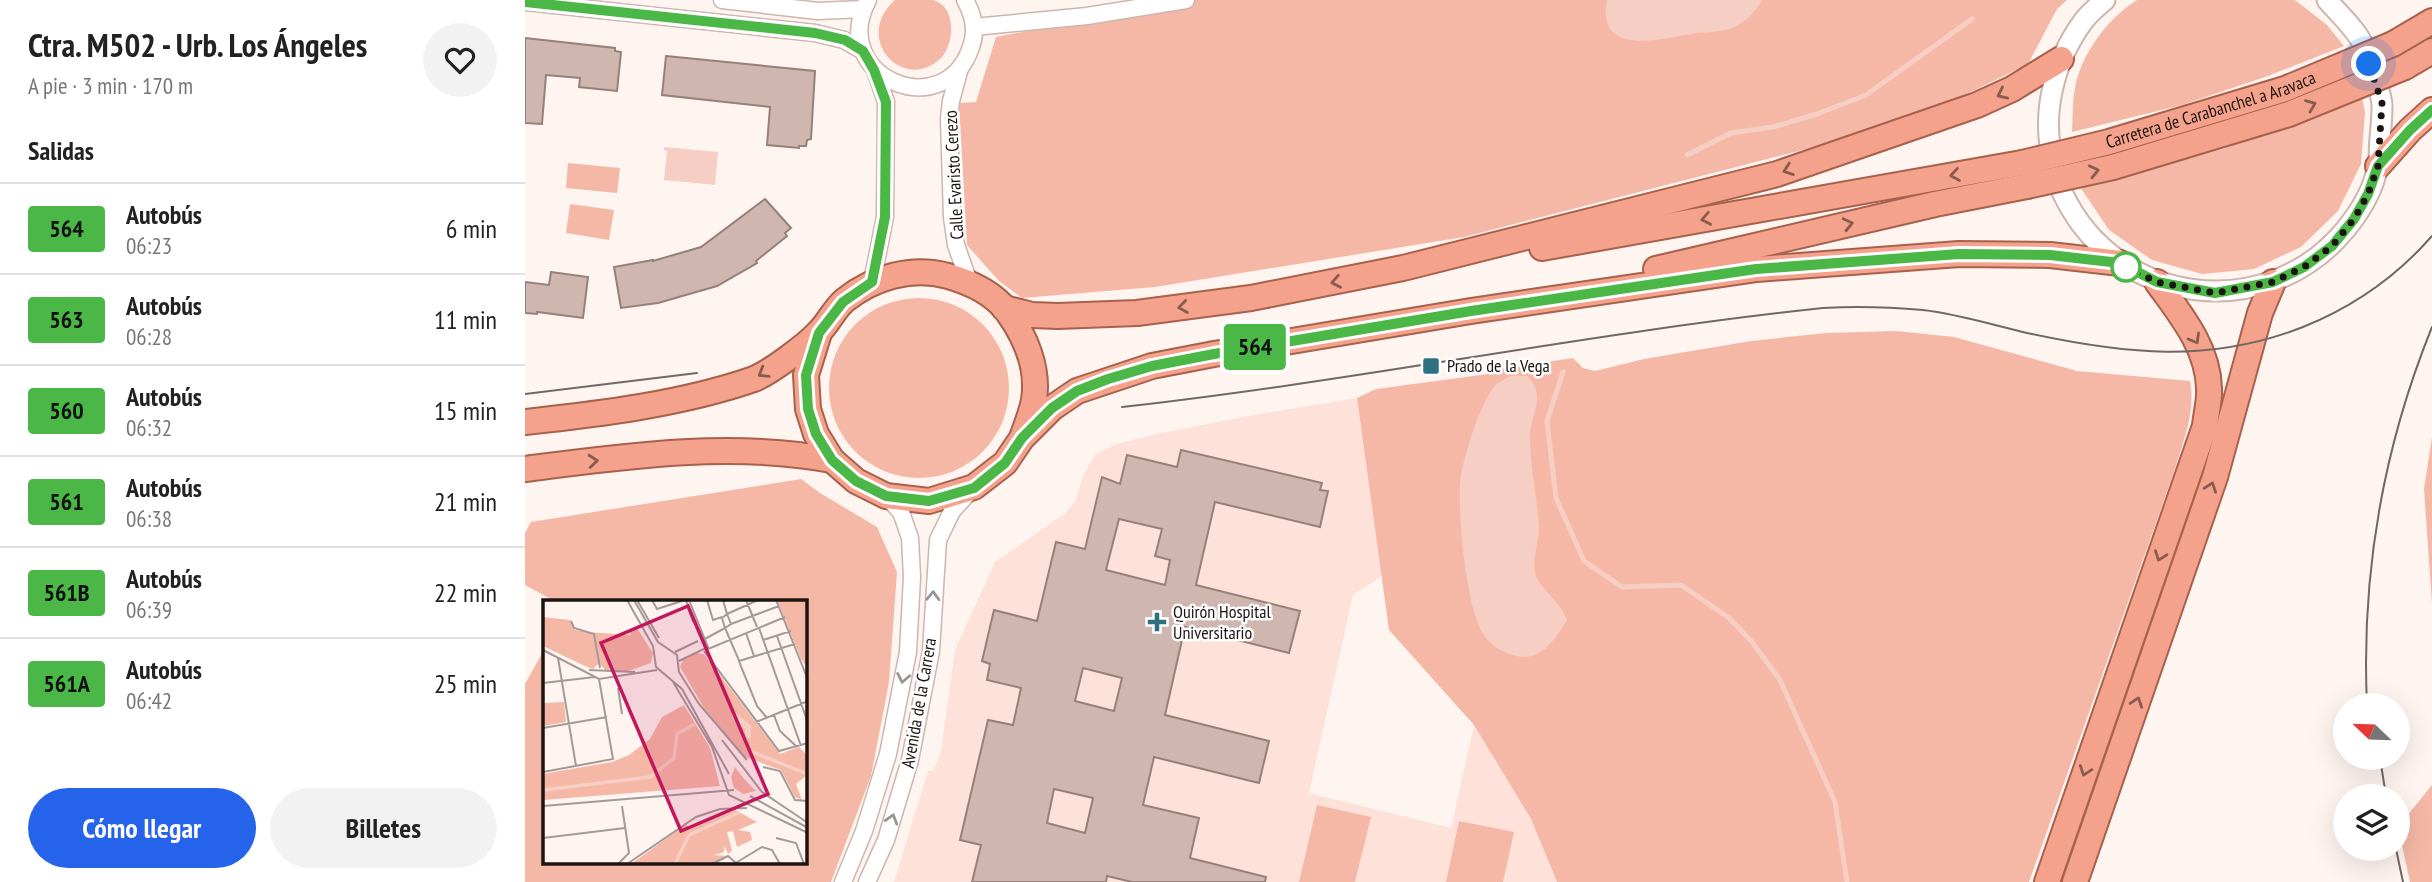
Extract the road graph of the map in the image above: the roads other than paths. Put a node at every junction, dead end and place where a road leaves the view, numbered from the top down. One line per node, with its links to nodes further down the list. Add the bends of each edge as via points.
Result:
1 (722, 0): 7 (street, via 818,10)
2 (1186, 0): 9 (street)
3 (2105, 0): 12 (street, via 2083,22)
4 (2327, 0): 16 (street, via 2363,44 2382,103)
5 (525, 2): 10 (street, via 815,33 845,40)
6 (969, 3): 9 (street)
7 (865, 4): 10 (street, via 859,37)
8 (2432, 21): 17 (highway, Carretera de Carabanchel a Aravaca, bridge, via 2393,44 2285,89 2109,142)
9 (974, 27): 13 (street, Calle Evaristo Cerezo, via 971,49)
10 (863, 51): 14 (street)
11 (2432, 51): 17 (highway, Carretera de Carabanchel a Aravaca, one-way to 11, bridge, via 2112,167 2289,114 2405,67)
12 (2061, 59): 18 (street, via 2049,104 2049,127 2062,193 2087,232); 19 (highway, one-way to 19, via 1977,105 1777,174)
13 (960, 68): 14 (street, via 927,87 890,82); 21 (street, Calle Evaristo Cerezo, via 949,119 952,217)
14 (874, 70): 20 (street, via 886,102 885,217)
15 (2432, 110): 16 (highway)
16 (2378, 166): 23 (street, via 2354,219 2332,246)
17 (2024, 174): 19 (highway, one-way to 19); 25 (highway, one-way to 17, via 1935,204)
18 (2120, 263): 22 (street); 25 (highway, via 2050,255 1959,254 1810,265)
19 (1403, 268): 24 (highway, one-way to 24, via 1251,298 1137,313 1058,316)
20 (872, 282): 21 (highway, via 905,272 934,272); 26 (highway, via 843,302)
21 (969, 282): 24 (highway)
22 (2157, 282): 23 (street, via 2215,293); 35 (highway, one-way to 35, via 2201,349 2210,388 2205,426)
23 (2273, 282): 36 (highway, one-way to 23, via 2215,477 2260,313)
24 (1004, 308): 28 (highway, via 1022,333 1032,362 1034,398)
25 (1471, 311): 28 (highway, via 1152,366 1077,391)
26 (819, 333): 27 (highway, one-way to 27, via 757,378 725,388 611,413); 29 (highway, via 806,375 808,409)
27 (525, 422)
28 (1022, 438): 31 (highway, via 1005,463)
29 (832, 460): 30 (highway, one-way to 29, via 688,453 804,455); 32 (highway, via 856,481)
30 (525, 468)
31 (974, 488): 32 (highway, via 929,501); 34 (street, Avenida de la Carrera, one-way to 31, via 886,840 910,760 931,651 938,540 952,511)
32 (886, 496): 33 (street, Avenida de la Carrera, one-way to 33, via 901,512 910,538 908,652 888,754 865,831)
33 (843, 882)
34 (867, 882)
35 (2047, 882)
36 (2075, 882)

